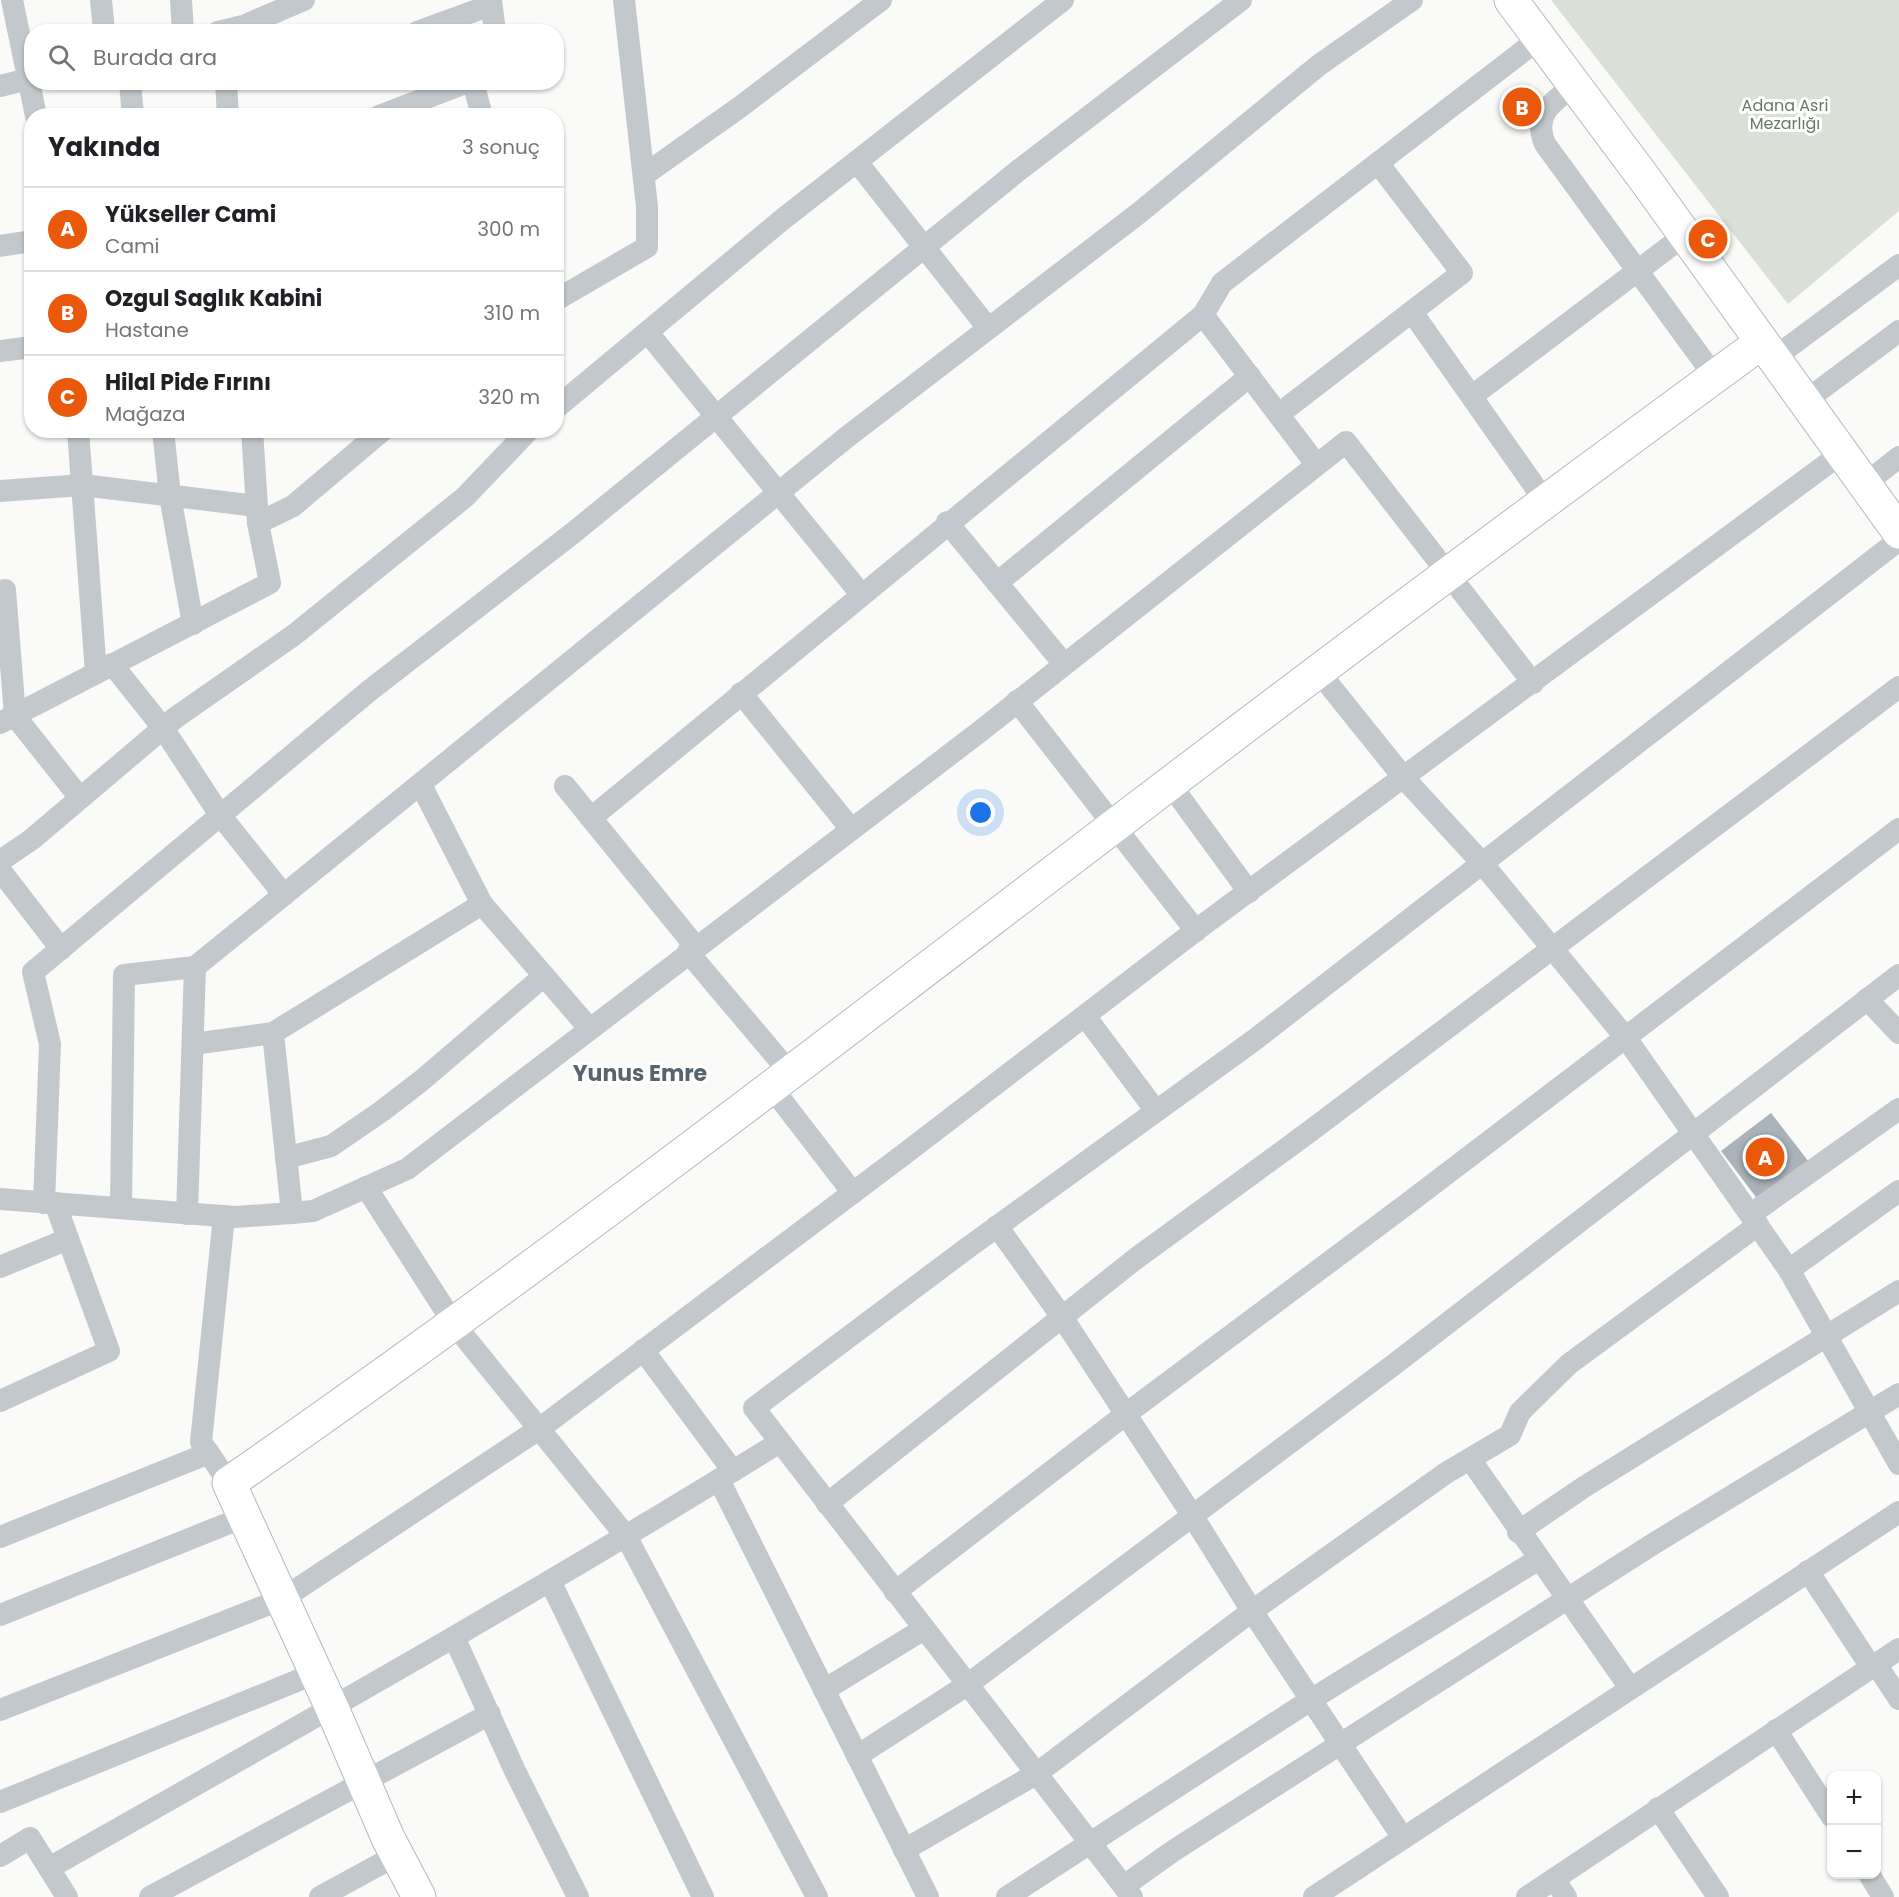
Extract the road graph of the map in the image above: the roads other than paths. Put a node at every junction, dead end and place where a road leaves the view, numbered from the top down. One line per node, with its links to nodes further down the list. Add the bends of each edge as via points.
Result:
1 (12, 0): 18 (street)
2 (101, 0): 12 (street)
3 (181, 0): 13 (street)
4 (304, 0): 14 (street)
5 (881, 0): 34 (street)
6 (1062, 0): 32 (street)
7 (1241, 0): 38 (street)
8 (1412, 0): 44 (street, via 1319,66 1139,213)
9 (1511, 0): 17 (main road)
10 (491, 3): 15 (street); 16 (street)
11 (630, 3): 34 (street)
12 (103, 24)
13 (182, 24)
14 (248, 24)
15 (437, 24)
16 (494, 24)
17 (1540, 38): 20 (main road); 33 (street)
18 (24, 49)
19 (24, 80): 21 (street)
20 (1575, 85): 35 (main road); 40 (street, via 1547,107 1541,122 1542,137)
21 (0, 86)
22 (33, 90): 27 (street)
23 (131, 90): 28 (street)
24 (226, 90): 29 (street)
25 (447, 90): 30 (street)
26 (475, 90): 31 (street)
27 (35, 108)
28 (132, 108)
29 (228, 108)
30 (400, 108)
31 (480, 108)
32 (857, 162): 38 (street); 46 (street, via 783,219)
33 (1378, 163): 42 (street, via 1462,273); 43 (street, via 1222,283)
34 (644, 175): 41 (street, via 646,247)
35 (1685, 235): 40 (street); 48 (main road)
36 (24, 242): 37 (street)
37 (0, 246)
38 (923, 247): 44 (street); 56 (street)
39 (1899, 265): 48 (street)
40 (1637, 271): 51 (street); 52 (street)
41 (564, 295)
42 (1413, 312): 52 (street); 55 (street)
43 (1203, 315): 50 (street); 72 (street)
44 (988, 328): 68 (street)
45 (1899, 331): 53 (street)
46 (649, 334): 54 (street); 56 (street)
47 (24, 348): 49 (street)
48 (1768, 350): 51 (main road); 53 (main road)
49 (0, 351)
50 (1250, 376): 55 (street); 76 (street)
51 (1715, 377): 70 (main road)
52 (1472, 396): 70 (street)
53 (1805, 401): 62 (main road)
54 (564, 402)
55 (1279, 414): 64 (street)
56 (714, 417): 68 (street); 95 (street, via 573,533 369,691)
57 (79, 438): 66 (street)
58 (164, 438): 69 (street)
59 (252, 438): 71 (street)
60 (374, 438): 71 (street, via 293,506)
61 (521, 438): 89 (street, via 465,497 294,635)
62 (1842, 453): 65 (main road); 84 (street)
63 (1899, 457): 65 (street)
64 (1316, 464): 75 (street, via 1346,442); 81 (street)
65 (1864, 484): 73 (main road)
66 (82, 485): 67 (street); 69 (street); 82 (street)
67 (0, 491)
68 (778, 494): 78 (street); 92 (street)
69 (170, 496): 71 (street); 79 (street)
70 (1545, 501): 75 (main road)
71 (257, 514): 79 (street, via 270,583)
72 (947, 522): 76 (street); 78 (street)
73 (1899, 532)
74 (1899, 540): 101 (street)
75 (1446, 574): 83 (main road); 84 (street)
76 (997, 583): 81 (street)
77 (0, 591): 80 (street, via 5,590)
78 (861, 594): 86 (street)
79 (193, 624): 82 (street)
80 (5, 657): 88 (street)
81 (1064, 664): 87 (street)
82 (104, 668): 88 (street); 89 (street)
83 (1318, 671): 90 (street); 91 (main road)
84 (1533, 683): 90 (street)
85 (1899, 687): 107 (street)
86 (741, 693): 96 (street); 98 (street)
87 (1017, 701): 97 (street); 98 (street)
88 (8, 720): 94 (street)
89 (163, 728): 94 (street); 95 (street)
90 (1404, 778): 101 (street); 103 (street)
91 (1170, 783): 97 (main road); 103 (street)
92 (421, 785): 104 (street); 105 (street)
93 (565, 786): 96 (street)
94 (80, 798): 100 (street)
95 (220, 815): 104 (street); 108 (street)
96 (591, 818): 109 (street)
97 (1114, 826): 106 (street); 120 (main road)
98 (851, 828): 109 (street)
99 (1899, 829): 118 (street)
100 (0, 861)
101 (1482, 863): 107 (street); 122 (street, via 1253,1041)
102 (0, 870): 108 (street)
103 (1249, 891): 106 (street)
104 (284, 895): 110 (street)
105 (482, 904): 112 (street); 116 (street)
106 (1196, 931): 114 (street)
107 (1552, 947): 118 (street); 140 (street)
108 (61, 949): 129 (street, via 33,972 50,1044)
109 (692, 949): 115 (street); 120 (street)
110 (195, 967): 119 (street); 130 (street, via 124,975)
111 (1899, 975): 113 (street)
112 (544, 976): 115 (street); 124 (street, via 382,1111 331,1146)
113 (1867, 999): 117 (street); 123 (street)
114 (1085, 1016): 122 (street); 127 (street)
115 (589, 1028): 125 (street, via 406,1169)
116 (273, 1033): 119 (street); 124 (street)
117 (1899, 1033)
118 (1626, 1038): 123 (street); 147 (street)
119 (193, 1044): 132 (street)
120 (781, 1081): 127 (street); 141 (main road)
121 (1899, 1109): 134 (street)
122 (1156, 1111): 135 (street)
123 (1692, 1134): 134 (street); 157 (street)
124 (286, 1158): 131 (street)
125 (366, 1187): 131 (street, via 313,1211); 141 (street)
126 (1899, 1191): 138 (street)
127 (853, 1193): 143 (street)
128 (0, 1199): 129 (street)
129 (50, 1203): 130 (street); 136 (street)
130 (121, 1209): 132 (street)
131 (292, 1213): 133 (street)
132 (188, 1214): 133 (street)
133 (224, 1216): 150 (street, via 201,1442)
134 (1754, 1219): 138 (street); 151 (street, via 1569,1364 1520,1412 1510,1435)
135 (997, 1226): 140 (street); 149 (street, via 754,1408)
136 (68, 1239): 137 (street); 145 (street, via 109,1351)
137 (0, 1267)
138 (1789, 1270): 142 (street)
139 (1899, 1291): 142 (street)
140 (1062, 1317): 147 (street); 155 (street)
141 (454, 1324): 148 (street); 154 (main road)
142 (1826, 1335): 146 (street); 159 (street, via 1584,1486)
143 (643, 1350): 148 (street); 153 (street)
144 (1899, 1394): 146 (street)
145 (2, 1395)
146 (1869, 1412): 152 (street); 166 (street)
147 (1126, 1414): 157 (street); 165 (street)
148 (539, 1429): 160 (street); 167 (street)
149 (780, 1442): 153 (street); 155 (street)
150 (209, 1453): 154 (street); 161 (street)
151 (1470, 1459): 159 (street); 168 (street)
152 (1899, 1464)
153 (726, 1475): 160 (street); 177 (street)
154 (229, 1483): 158 (main road)
155 (827, 1504): 165 (street)
156 (1899, 1512): 163 (street)
157 (1192, 1515): 168 (street); 175 (street)
158 (244, 1517): 167 (main road); 169 (street)
159 (1518, 1532): 162 (street)
160 (626, 1536): 164 (street); 206 (street)
161 (0, 1537)
162 (1539, 1559): 166 (street); 178 (street)
163 (1808, 1571): 173 (street); 176 (street)
164 (550, 1581): 171 (street); 205 (street)
165 (896, 1592): 170 (street)
166 (1569, 1598): 176 (street); 184 (street)
167 (282, 1599): 174 (main road); 181 (street)
168 (1251, 1611): 178 (street); 186 (street)
169 (0, 1615)
170 (924, 1629): 175 (street); 177 (street)
171 (454, 1637): 180 (street); 182 (street)
172 (1899, 1649): 173 (street)
173 (1874, 1666): 179 (street); 183 (street)
174 (316, 1673): 180 (main road); 188 (street)
175 (967, 1685): 185 (street); 186 (street)
176 (1630, 1688): 191 (street)
177 (824, 1690): 185 (street)
178 (1312, 1699): 184 (street); 192 (street)
179 (1899, 1699)
180 (332, 1708): 187 (main road); 196 (street)
181 (0, 1710)
182 (490, 1714): 187 (street); 204 (street)
183 (1776, 1730): 189 (street); 190 (street)
184 (1342, 1744): 191 (street); 199 (street, via 1173,1851)
185 (857, 1756): 193 (street)
186 (1036, 1774): 192 (street); 193 (street)
187 (364, 1781): 194 (main road); 201 (street)
188 (0, 1802)
189 (1658, 1808): 198 (street); 211 (street)
190 (1827, 1808)
191 (1403, 1838): 209 (street)
192 (1089, 1843): 199 (street); 208 (street)
193 (904, 1850): 207 (street)
194 (397, 1855): 202 (street); 203 (main road)
195 (0, 1856): 196 (street, via 30,1838)
196 (49, 1868): 200 (street)
197 (1872, 1879): 212 (street)
198 (1560, 1888): 210 (street)
199 (1128, 1892)
200 (68, 1897)
201 (150, 1897)
202 (320, 1897)
203 (419, 1897)
204 (578, 1897)
205 (703, 1897)
206 (817, 1897)
207 (928, 1897)
208 (1007, 1897)
209 (1314, 1897)
210 (1527, 1897)
211 (1718, 1897)
212 (1883, 1897)

